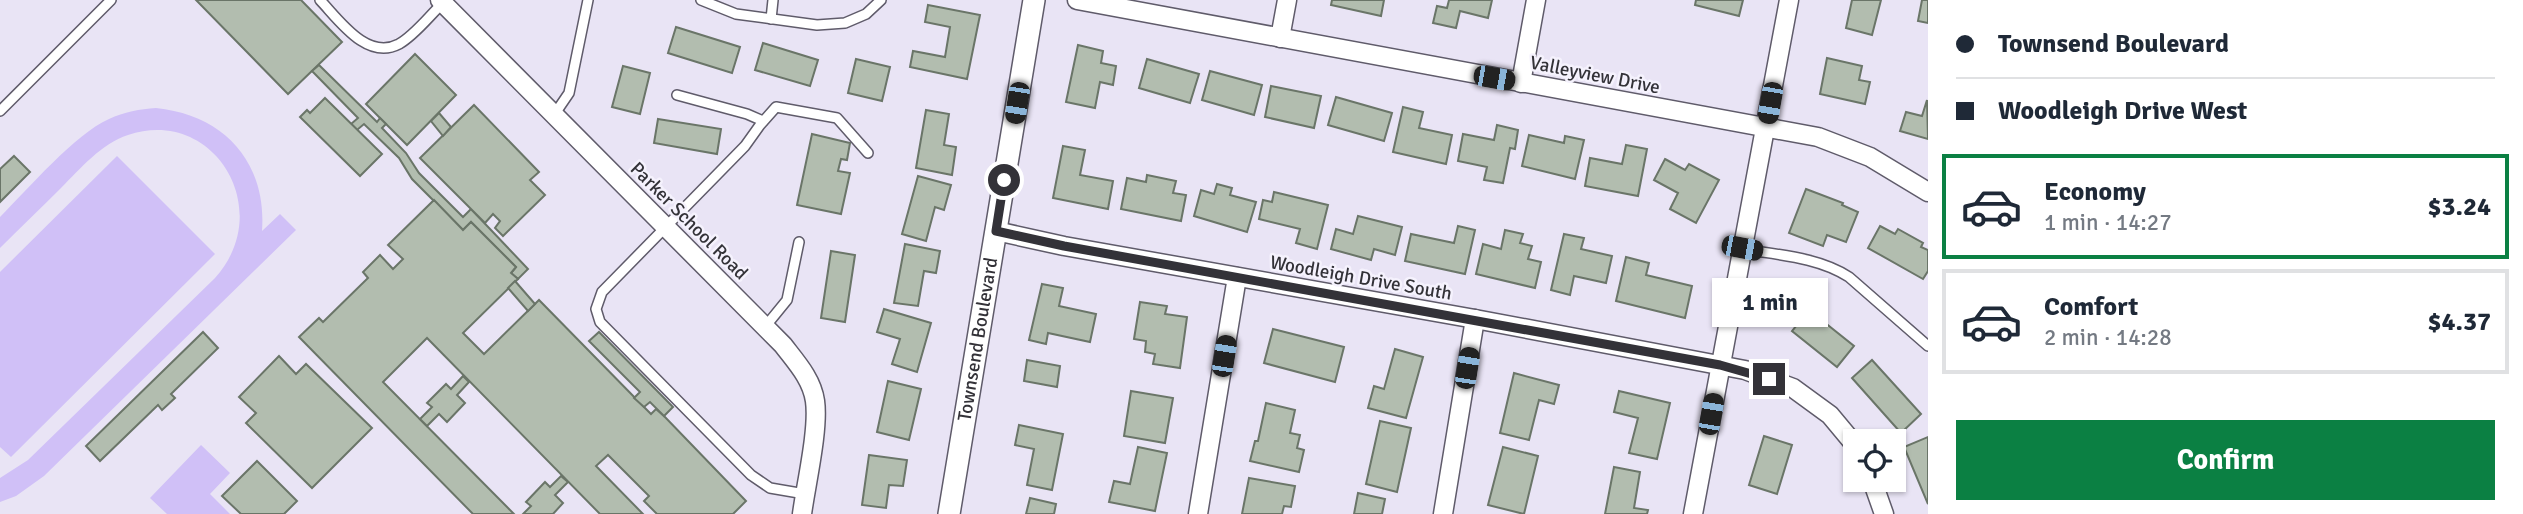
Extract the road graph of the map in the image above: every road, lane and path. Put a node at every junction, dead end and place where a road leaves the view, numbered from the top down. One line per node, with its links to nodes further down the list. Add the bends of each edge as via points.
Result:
1 (111, 0): 17 (lane)
2 (320, 0): 12 (lane, via 360,40 385,48 410,35)
3 (588, 0): 18 (lane, via 569,93)
4 (701, 0): 13 (lane, via 736,14)
5 (773, 0): 13 (lane)
6 (881, 0): 13 (lane, via 866,14 845,23 817,25)
7 (1034, 0): 24 (street, Townsend Boulevard)
8 (1077, 0): 14 (street, Valleyview Drive)
9 (1287, 0): 14 (street)
10 (1536, 0): 15 (street)
11 (1789, 0): 20 (street)
12 (441, 1): 18 (street, Parker School Road)
13 (771, 19)
14 (1280, 38): 15 (street, Valleyview Drive)
15 (1521, 83): 20 (street, Valleyview Drive)
16 (677, 95): 19 (lane)
17 (0, 111)
18 (554, 115): 23 (street, Parker School Road)
19 (763, 121): 21 (lane, via 776,107 837,118); 23 (lane)
20 (1765, 129): 22 (street, Valleyview Drive, via 1818,137 1870,157); 26 (street)
21 (867, 153)
22 (1928, 192)
23 (666, 228): 29 (street, Parker School Road); 34 (lane, via 602,292 597,316 751,475 770,488)
24 (996, 231): 27 (street, Woodleigh Drive South); 36 (street, Townsend Boulevard)
25 (799, 242): 29 (lane, via 787,300)
26 (1742, 248): 30 (lane, via 1837,270); 31 (street)
27 (1237, 277): 28 (street, Woodleigh Drive South); 37 (street)
28 (1475, 319): 31 (street, Woodleigh Drive South); 38 (street)
29 (765, 327): 34 (street, Parker School Road, via 799,364 815,401)
30 (1928, 346)
31 (1720, 365): 32 (street, Woodleigh Drive South, via 1793,388); 39 (street)
32 (1843, 431)
33 (1876, 492): 40 (street)
34 (805, 494): 35 (street, Parker School Road)
35 (802, 514)
36 (949, 514)
37 (1198, 514)
38 (1443, 514)
39 (1693, 514)
40 (1884, 514)

